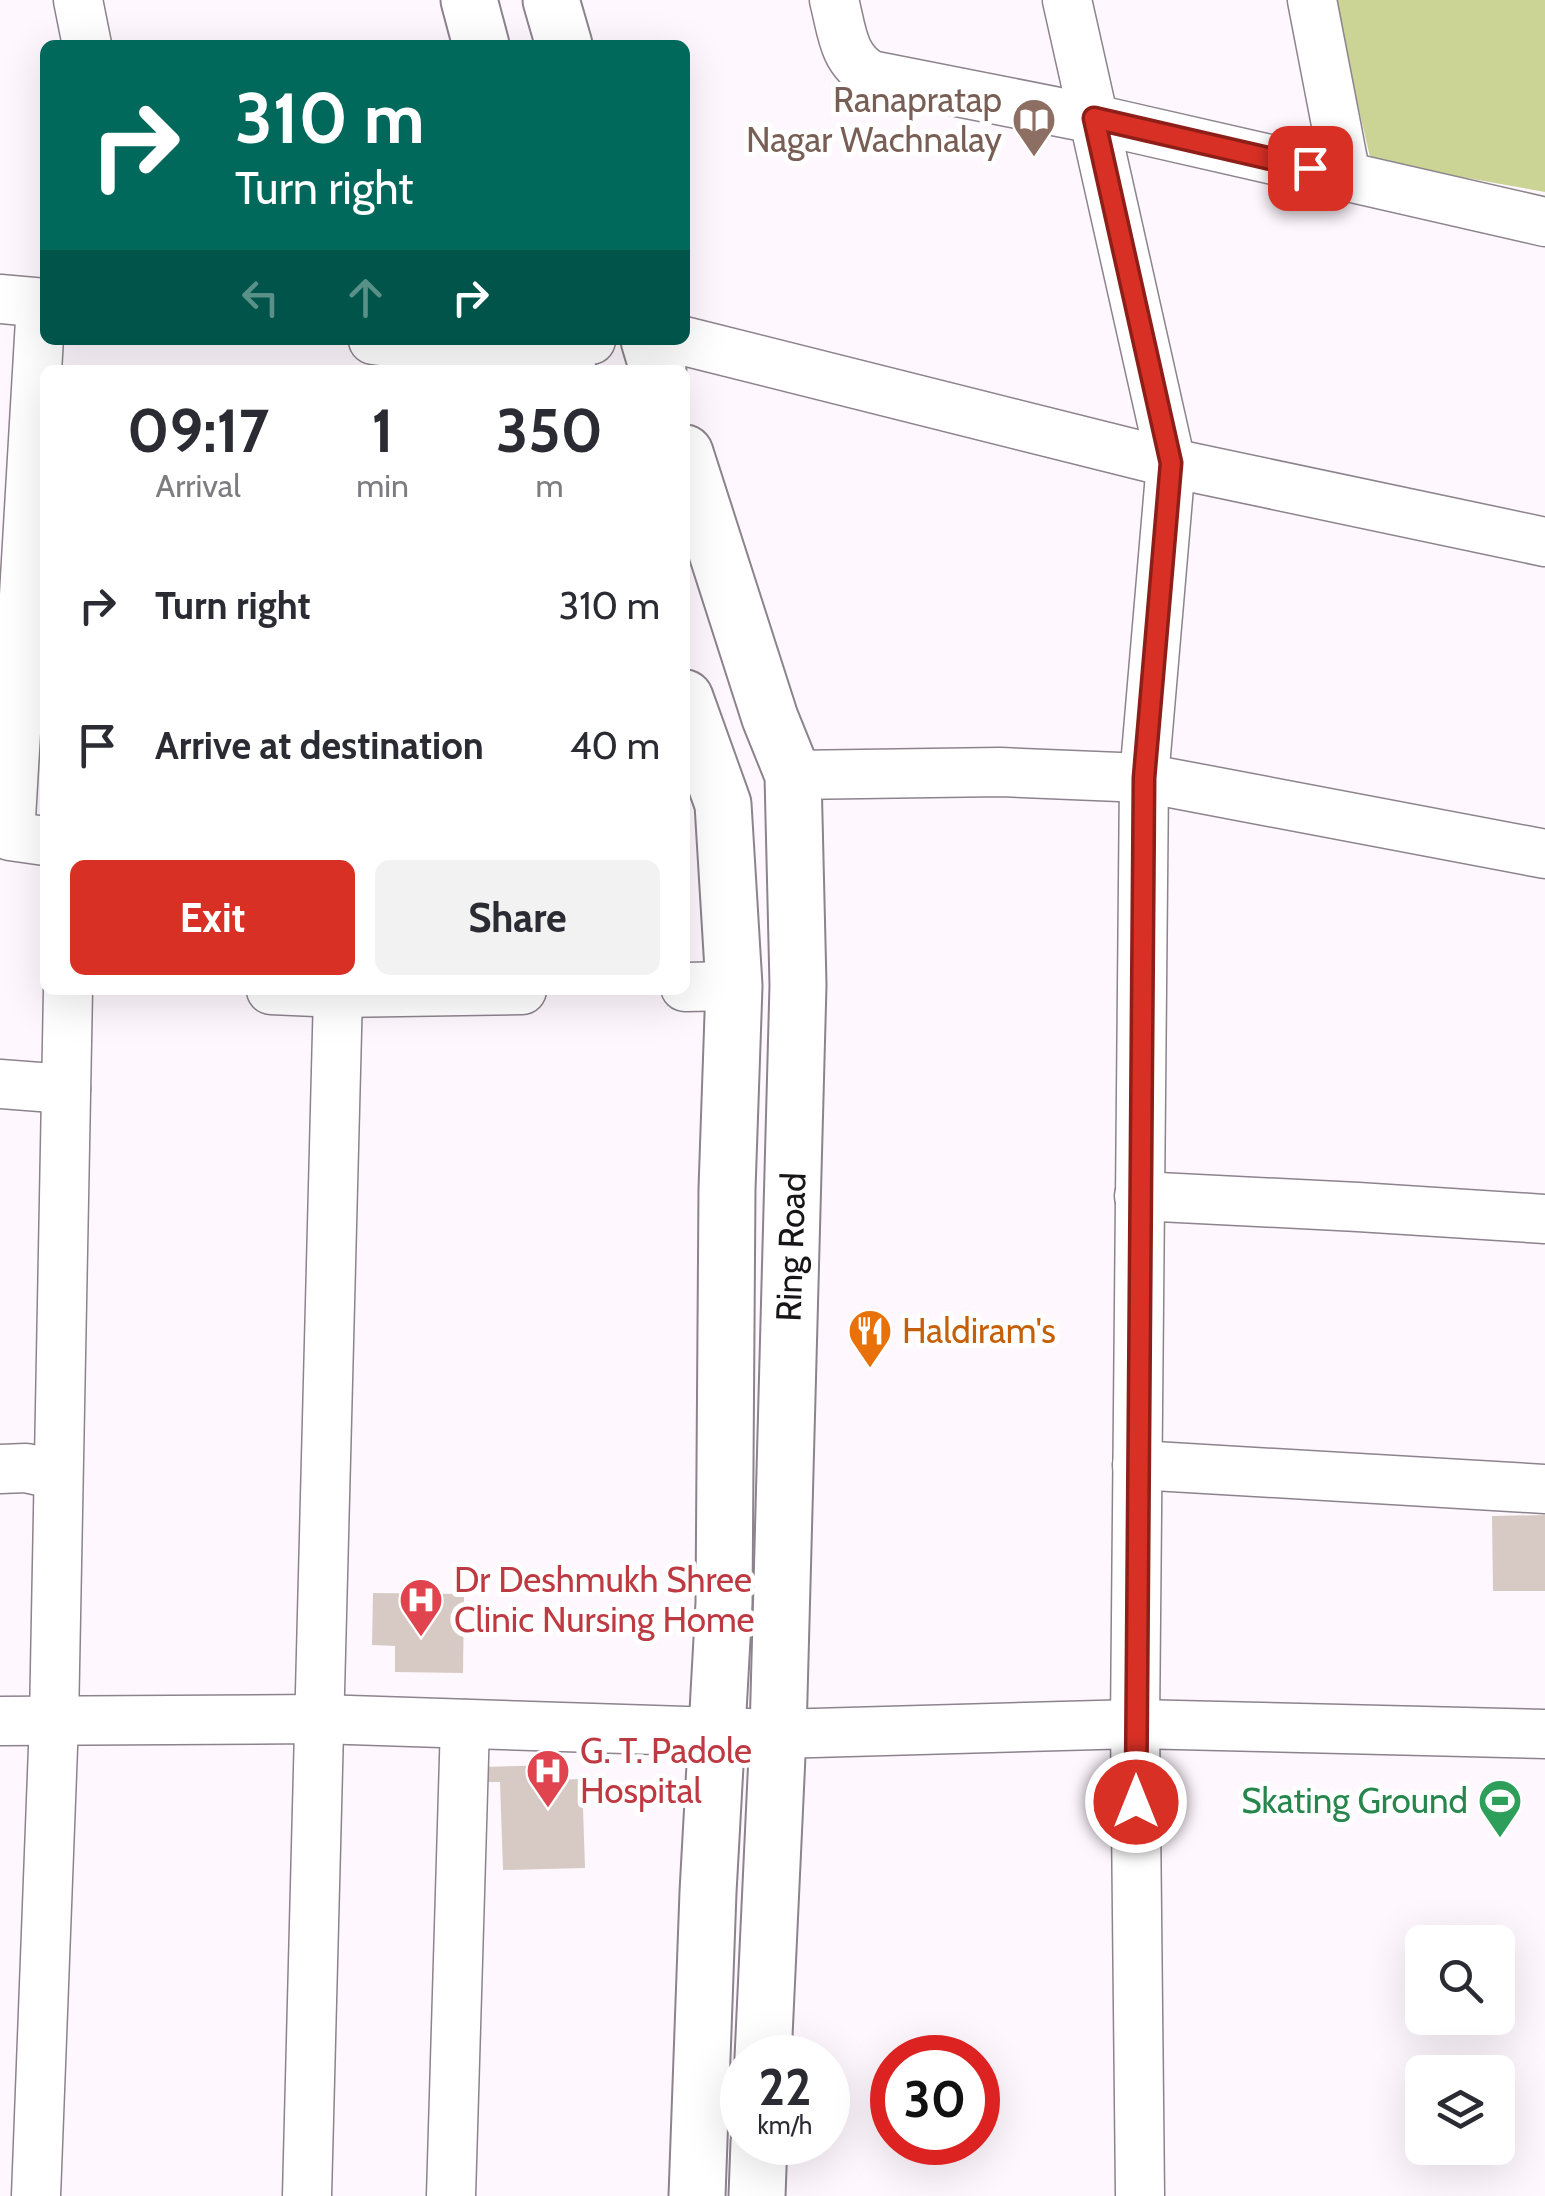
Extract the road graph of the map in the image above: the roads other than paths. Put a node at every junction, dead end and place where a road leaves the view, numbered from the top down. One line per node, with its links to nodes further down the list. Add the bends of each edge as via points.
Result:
1 (78, 0): 7 (street)
2 (469, 0): 8 (main road)
3 (551, 0): 9 (main road)
4 (834, 0): 10 (street, via 848,56 872,75)
5 (1067, 0): 10 (street)
6 (1312, 0): 11 (street)
7 (86, 40)
8 (479, 40)
9 (563, 40)
10 (1094, 118): 11 (street); 17 (street)
11 (1346, 176): 12 (street)
12 (1545, 222)
13 (28, 302): 20 (street)
14 (690, 343): 17 (street)
15 (412, 345): 16 (street, via 474,353)
16 (569, 349)
17 (1171, 463): 19 (street); 23 (street)
18 (690, 469): 22 (main road, Ring Road)
19 (1545, 542)
20 (12, 594): 24 (street)
21 (690, 712): 26 (main road, Ring Road, via 723,804)
22 (792, 775): 23 (street); 43 (main road, Ring Road, via 798,984)
23 (1144, 778): 25 (street); 31 (street)
24 (18, 837)
25 (1545, 854)
26 (709, 987): 42 (main road, Ring Road, via 726,1189 724,1603)
27 (68, 995): 30 (street)
28 (338, 995): 37 (street)
29 (0, 1084): 30 (street)
30 (66, 1089): 35 (street)
31 (1139, 1196): 32 (street); 33 (street)
32 (1545, 1219)
33 (1137, 1464): 36 (street); 41 (street)
34 (0, 1469): 35 (street)
35 (58, 1475): 38 (street)
36 (1545, 1489)
37 (319, 1719): 38 (street); 40 (street); 48 (street)
38 (54, 1721): 39 (street); 47 (street)
39 (0, 1722)
40 (465, 1724): 42 (street); 49 (street)
41 (1135, 1724): 43 (street); 44 (street); 52 (street)
42 (716, 1732): 43 (street); 50 (main road, Ring Road)
43 (778, 1734): 45 (main road, Ring Road)
44 (1545, 1734)
45 (764, 2035)
46 (758, 2165): 51 (main road)
47 (36, 2196)
48 (307, 2196)
49 (451, 2196)
50 (697, 2196)
51 (756, 2196)
52 (1140, 2196)

